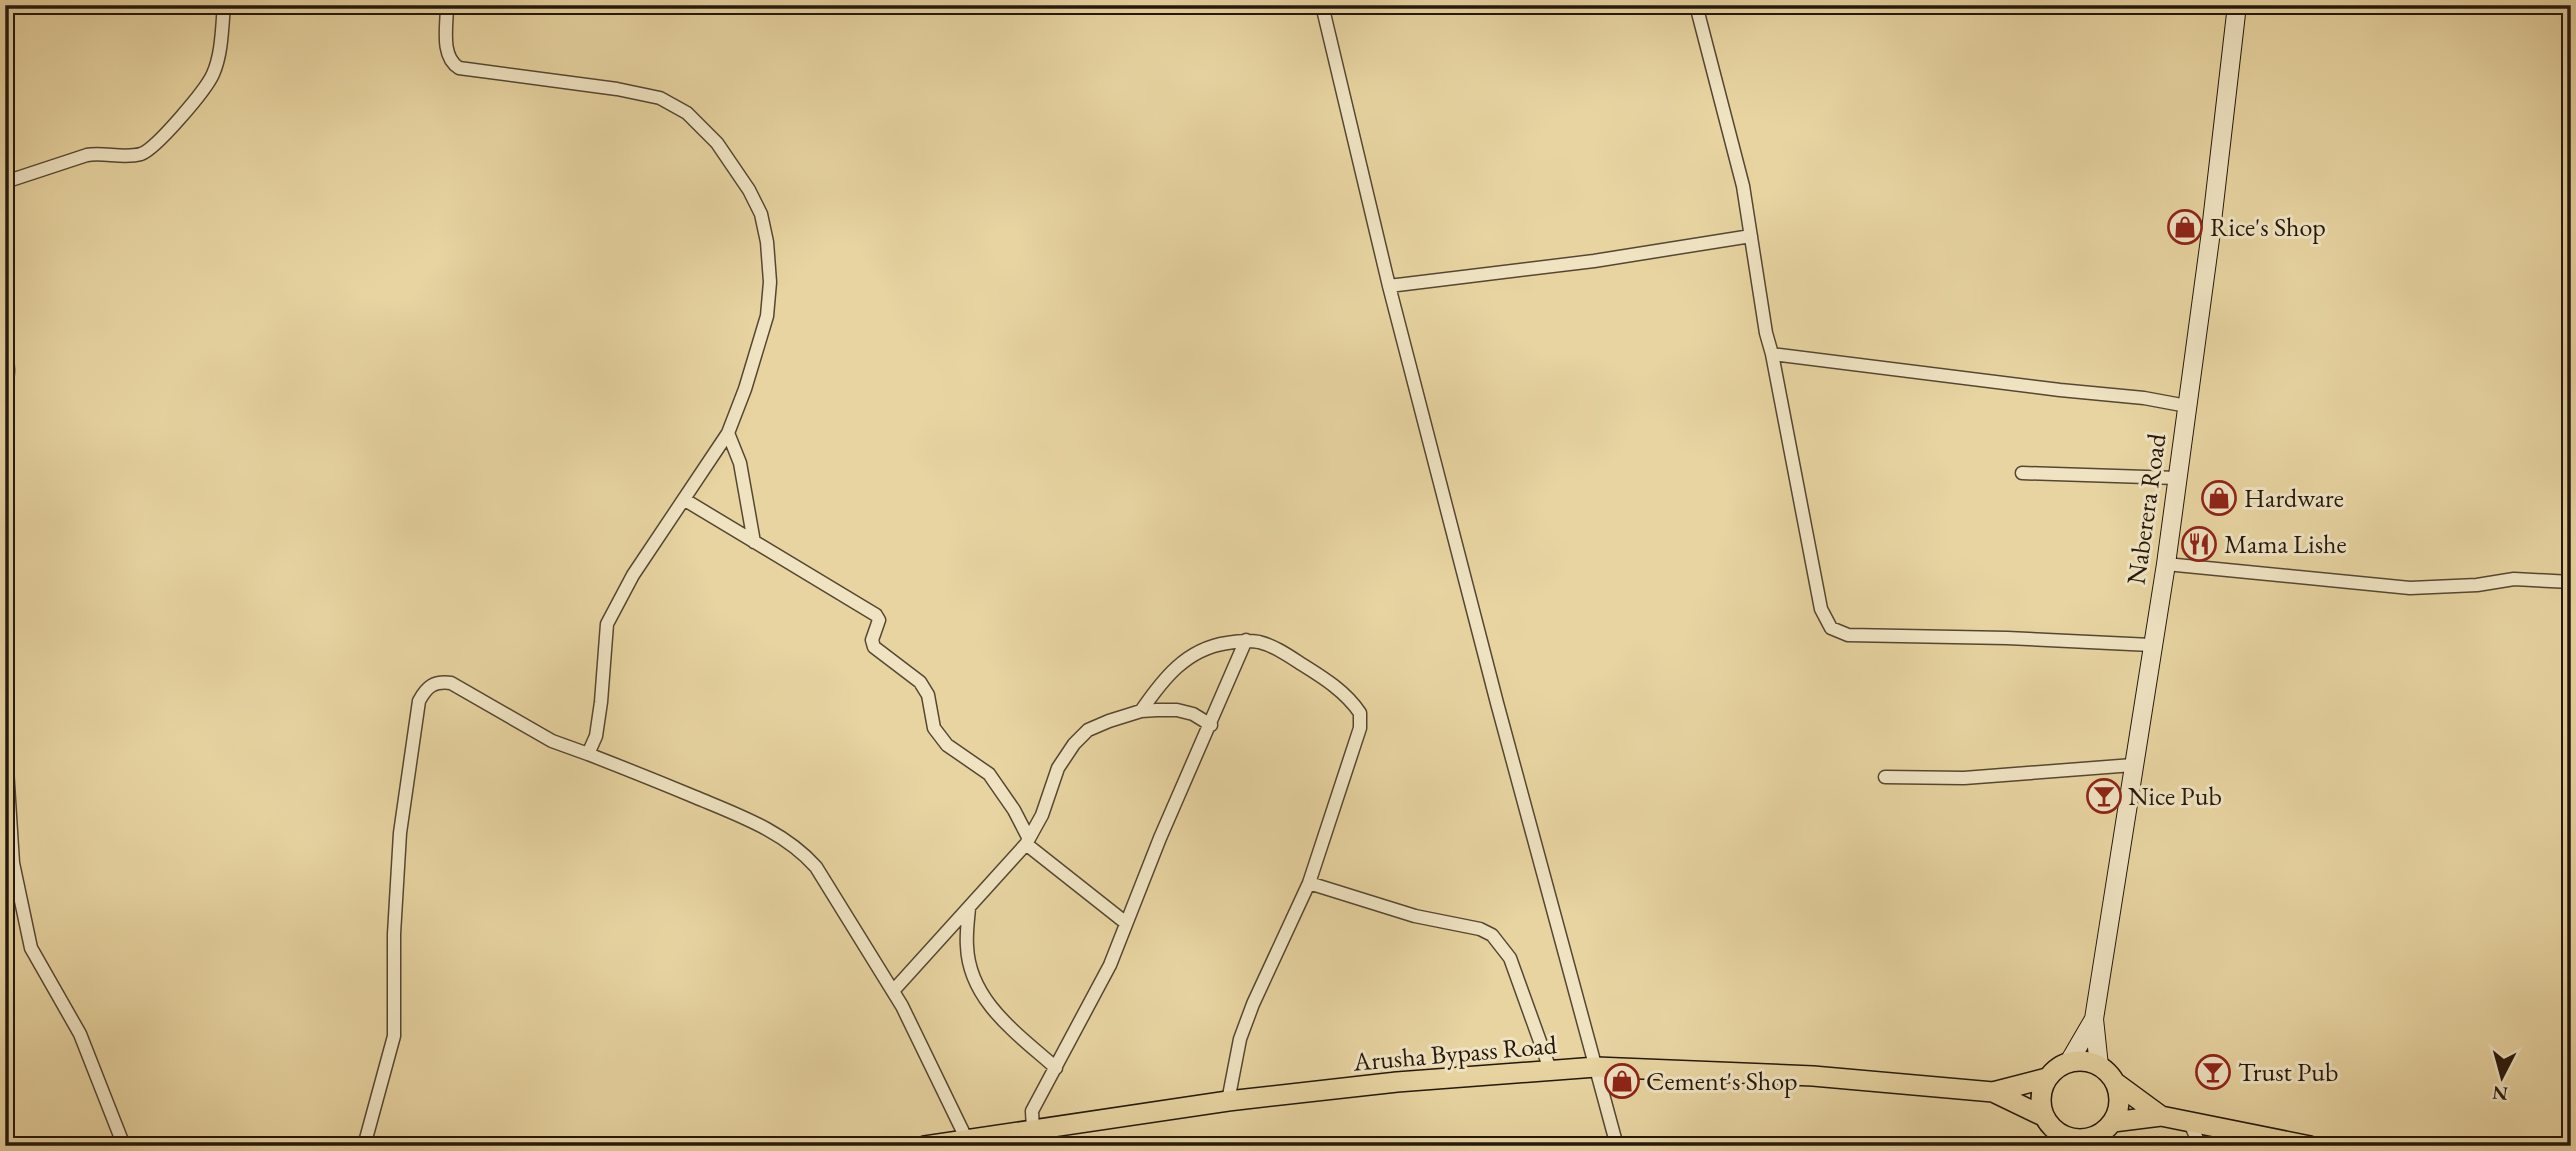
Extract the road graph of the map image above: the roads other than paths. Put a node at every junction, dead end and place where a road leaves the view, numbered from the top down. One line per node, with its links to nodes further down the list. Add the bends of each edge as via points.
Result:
1 (223, 5): 6 (street, via 213,75 149,149 130,155 87,155)
2 (447, 5): 13 (street, via 447,54 459,68 660,98 687,113 717,143 749,190 767,242 767,316)
3 (1322, 5): 8 (street)
4 (1696, 5): 7 (street, via 1743,186)
5 (2237, 5): 11 (street, Naberera Road)
6 (5, 182)
7 (1751, 236): 8 (street); 10 (street)
8 (1389, 286): 36 (street)
9 (5, 333): 12 (street)
10 (1772, 354): 11 (street); 21 (street, via 1821,609 1831,628 1848,635)
11 (2187, 406): 15 (street, Naberera Road)
12 (5, 413)
13 (728, 433): 16 (street); 17 (street, via 740,463)
14 (2022, 473): 15 (street)
15 (2177, 478): 18 (street, Naberera Road)
16 (685, 500): 17 (street); 25 (street, via 633,575 607,624 601,702)
17 (754, 542): 28 (street, via 879,617 874,647 920,682 928,695 934,727 947,746 989,774)
18 (2166, 564): 19 (street, via 2410,588 2514,579); 21 (street, Naberera Road)
19 (2571, 582)
20 (1246, 640): 22 (street, via 1210,646 1185,659); 23 (street); 29 (street, via 1272,648 1311,670 1338,688 1360,713 1360,728)
21 (2151, 645): 26 (street, Naberera Road)
22 (1141, 711): 23 (street, via 1177,710); 28 (street, via 1088,730 1074,744 1058,768)
23 (1211, 725): 31 (street)
24 (5, 737): 51 (street, via 13,863 31,948 80,1034)
25 (588, 754): 32 (street, via 713,804 800,849 816,867); 52 (street, via 552,741 458,685 436,682 419,701 400,833 394,1035)
26 (2133, 765): 27 (street, via 1964,778); 33 (street, Naberera Road)
27 (1885, 777)
28 (1028, 842): 30 (street); 31 (street)
29 (1309, 883): 38 (street, via 1492,935 1510,958); 42 (street, via 1253,1004)
30 (969, 908): 32 (street); 37 (street, via 967,946 978,990 1000,1018)
31 (1126, 923): 37 (street, via 1110,965)
32 (893, 991): 48 (street)
33 (2094, 1019): 34 (street, Naberera Road); 35 (street, Naberera Road)
34 (2069, 1062): 35 (main road); 39 (main road, Arusha Bypass Road)
35 (2099, 1066): 40 (main road)
36 (1596, 1067): 38 (main road, Arusha Bypass Road); 41 (main road, Arusha Bypass Road, via 1813,1076); 54 (street)
37 (1056, 1068): 47 (street, via 1032,1111)
38 (1551, 1072): 42 (main road, Arusha Bypass Road, via 1465,1076)
39 (2047, 1078): 41 (main road, Arusha Bypass Road); 43 (main road, via 2041,1090)
40 (2116, 1083): 44 (main road); 45 (main road, via 2120,1096)
41 (1993, 1092): 43 (main road, Arusha Bypass Road)
42 (1228, 1101): 47 (main road, Arusha Bypass Road)
43 (2043, 1116): 49 (main road, Arusha Bypass Road)
44 (2161, 1116): 45 (main road); 46 (main road)
45 (2113, 1122): 50 (main road, Arusha Bypass Road)
46 (2190, 1123): 55 (street); 56 (main road)
47 (1032, 1130): 48 (main road, Arusha Bypass Road)
48 (967, 1140): 53 (main road, Arusha Bypass Road)
49 (2060, 1140): 50 (main road, Arusha Bypass Road)
50 (2092, 1141)
51 (124, 1146)
52 (364, 1146)
53 (925, 1146)
54 (1617, 1146)
55 (2200, 1146)
56 (2310, 1146)

